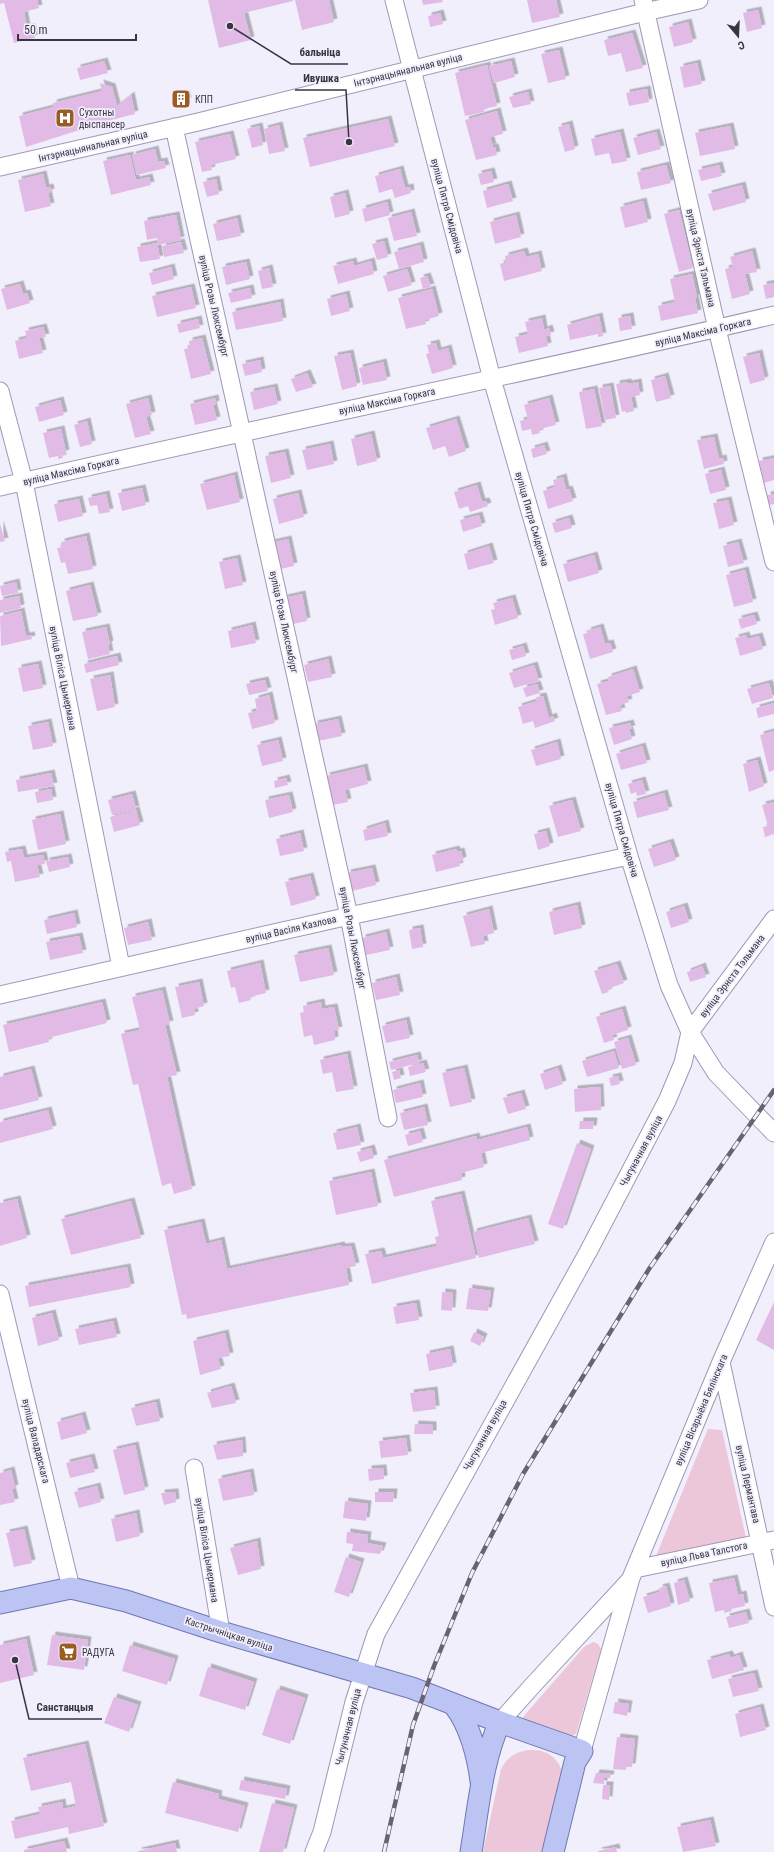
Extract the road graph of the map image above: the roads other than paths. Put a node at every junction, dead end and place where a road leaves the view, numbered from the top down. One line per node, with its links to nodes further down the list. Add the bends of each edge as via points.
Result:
1 (394, 0): 4 (street, вуліца Пятра Смідовіча)
2 (699, 0): 3 (street, Інтэрнацыянальная вуліца)
3 (644, 6): 4 (street, Інтэрнацыянальная вуліца); 8 (street, вуліца Эрнста Тэльмана)
4 (412, 70): 5 (street, Інтэрнацыянальная вуліца); 9 (street, вуліца Пятра Смідовіча)
5 (174, 127): 6 (street, Інтэрнацыянальная вуліца); 11 (street, вуліца Розы Люксембург)
6 (0, 167)
7 (774, 315): 8 (street, вуліца Максіма Горкага)
8 (717, 329): 9 (street, вуліца Максіма Горкага); 14 (street, вуліца Эрнста Тэльмана)
9 (492, 379): 11 (street, вуліца Максіма Горкага); 15 (street, вуліца Пятра Смідовіча)
10 (0, 390): 12 (street, вуліца Віліса Цымермана)
11 (242, 431): 12 (street, вуліца Максіма Горкага); 16 (street, вуліца Розы Люксембург)
12 (24, 482): 13 (street, вуліца Максіма Горкага); 18 (street, вуліца Віліса Цымермана)
13 (0, 487)
14 (774, 562)
15 (629, 856): 16 (street, вуліца Васіля Казлова); 20 (street, вуліца Пятра Смідовіча, via 668,985)
16 (349, 916): 18 (street, вуліца Васіля Казлова); 21 (street, вуліца Розы Люксембург)
17 (774, 919): 20 (street, вуліца Эрнста Тэльмана)
18 (120, 967): 19 (street, вуліца Васіля Казлова)
19 (0, 995)
20 (690, 1032): 22 (street, via 716,1073); 33 (street, Чыгуначная вуліца, via 683,1063 667,1101 588,1252 380,1628)
21 (388, 1118)
22 (774, 1133)
23 (774, 1242): 25 (street, вуліца Вісарыёна Бялінскага)
24 (0, 1294): 29 (street, вуліца Валадарскага)
25 (721, 1362): 27 (street, вуліца Лермантава); 28 (street, вуліца Вісарыёна Бялінскага)
26 (194, 1468): 32 (street, вуліца Віліса Цымермана)
27 (768, 1541): 28 (street, вуліца Льва Талстога); 31 (street, вуліца Лермантава)
28 (633, 1574): 35 (street, вуліца Вісарыёна Бялінскага, via 533,1684); 36 (street, вуліца Вісарыёна Бялінскага)
29 (71, 1588): 30 (main road, Кастрычніцкая вуліца); 32 (main road, Кастрычніцкая вуліца, via 126,1600)
30 (0, 1603)
31 (774, 1607)
32 (221, 1632): 33 (main road, Кастрычніцкая вуліца)
33 (362, 1674): 34 (main road, Кастрычніцкая вуліца, via 412,1688); 38 (street, Чыгуначная вуліца, via 322,1832)
34 (457, 1709): 35 (main road, Кастрычніцкая вуліца); 37 (main road, via 467,1728 479,1768)
35 (498, 1728): 36 (main road, Кастрычніцкая вуліца); 37 (main road, вуліца Вісарыёна Бялінскага)
36 (579, 1757): 40 (main road, вуліца Вісарыёна Бялінскага); 41 (main road, via 567,1831)
37 (481, 1790): 39 (main road, вуліца Вісарыёна Бялінскага)
38 (314, 1852)
39 (471, 1852)
40 (553, 1852)
41 (569, 1852)

